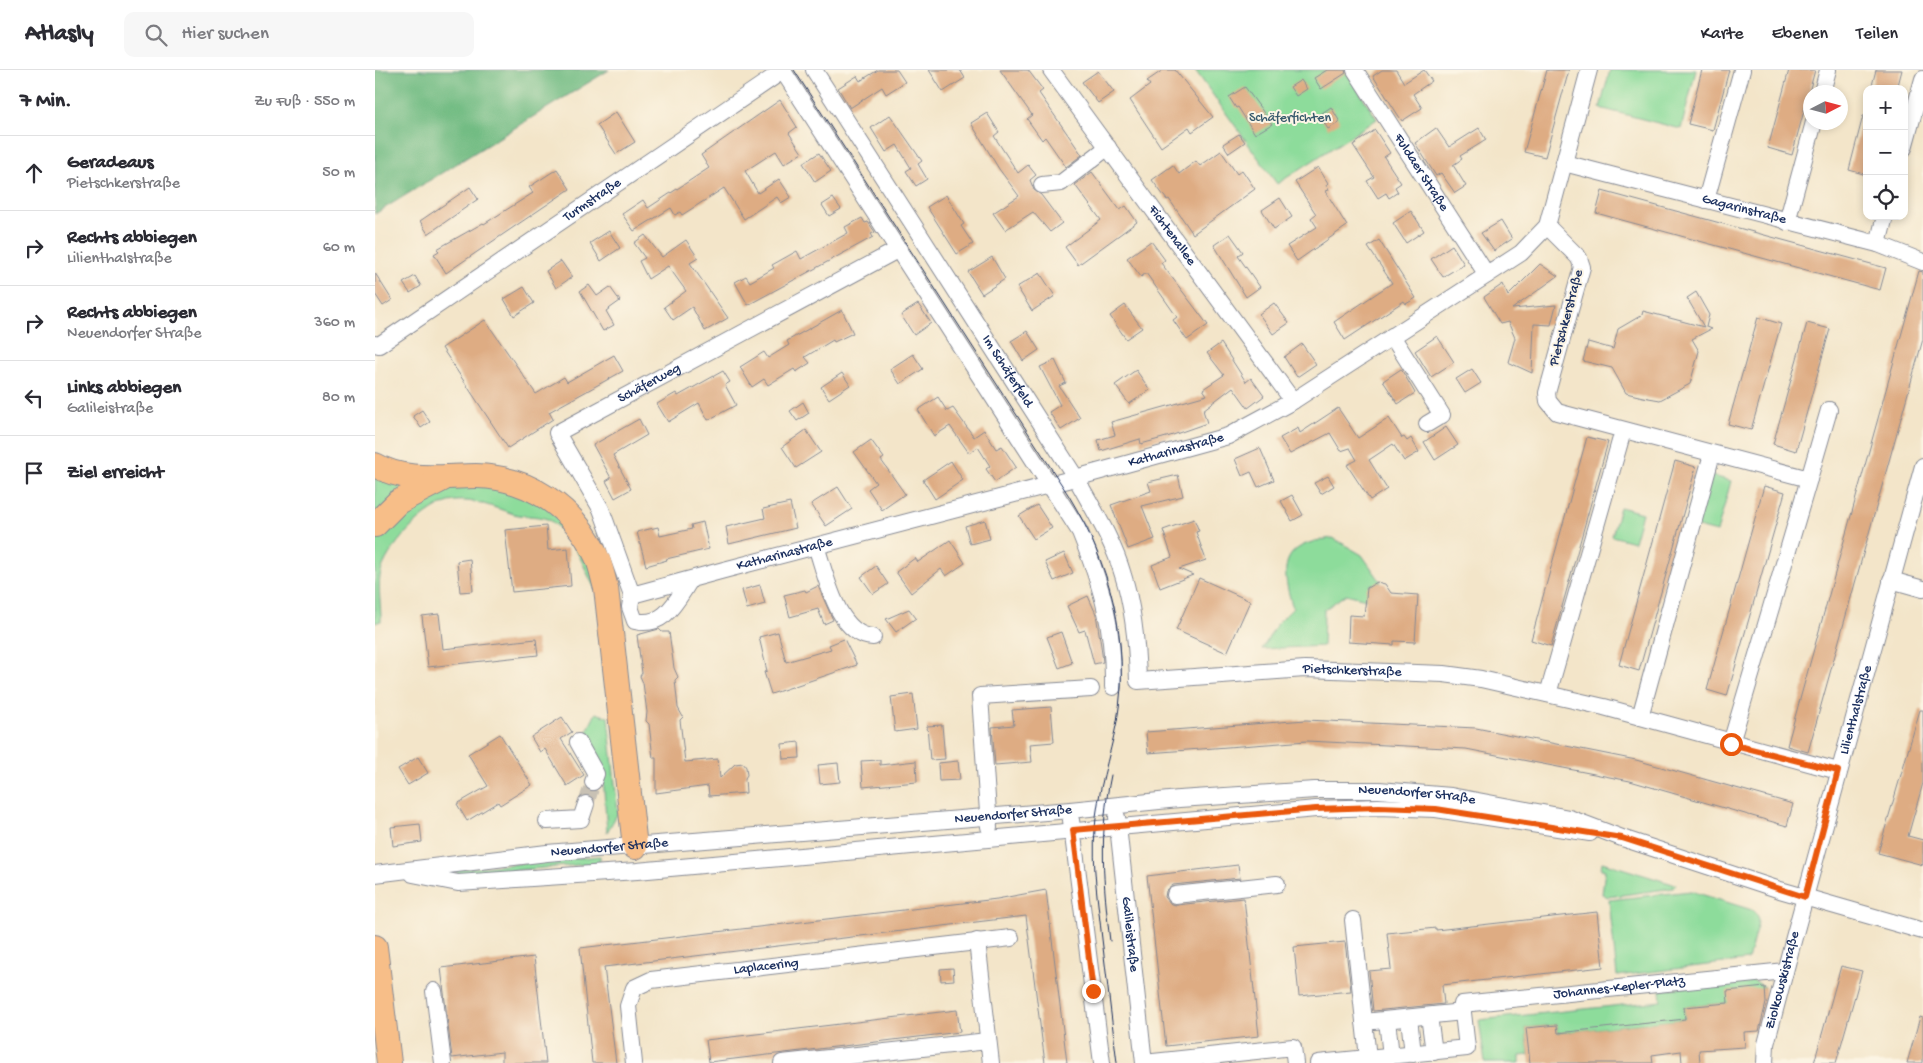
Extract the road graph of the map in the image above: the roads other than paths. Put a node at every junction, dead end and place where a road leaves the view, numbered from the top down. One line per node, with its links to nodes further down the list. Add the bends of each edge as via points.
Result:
1 (784, 70): 20 (street, Im Schäferfeld); 24 (street, Turmstraße, via 379,345)
2 (814, 70): 33 (street, Im Schäferfeld)
3 (1051, 70): 12 (street, Fichtenallee)
4 (1355, 70): 22 (street, Fuldaer Straße)
5 (1589, 70): 13 (street, Katharinastraße)
6 (1742, 70): 15 (street)
7 (1828, 70): 9 (street)
8 (1923, 79): 11 (street)
9 (1824, 85)
10 (1812, 130): 17 (street)
11 (1908, 133)
12 (1108, 147): 14 (street, via 1061,183); 25 (street, Fichtenallee)
13 (1564, 163): 15 (street, Gagarinstraße); 18 (street, Katharinastraße)
14 (1042, 185)
15 (1706, 200): 17 (street, Gagarinstraße)
16 (1884, 220): 19 (street)
17 (1787, 222): 19 (street, Gagarinstraße)
18 (1547, 226): 22 (street, Katharinastraße, via 1521,253); 28 (street, Pietschkerstraße, via 1579,258 1582,267 1547,393 1548,401 1565,416)
19 (1878, 244): 21 (street, Gagarinstraße)
20 (899, 250): 35 (street, Im Schäferfeld); 41 (street, Schäferweg, via 557,433 601,509)
21 (1923, 262)
22 (1487, 275): 23 (street, Katharinastraße)
23 (1392, 336): 25 (street, Katharinastraße); 27 (street, via 1442,414)
24 (375, 344)
25 (1293, 401): 33 (street, Katharinastraße, via 1228,436)
26 (1829, 410): 34 (street)
27 (1427, 424)
28 (1623, 431): 29 (street, Pietschkerstraße); 46 (street)
29 (1713, 454): 34 (street, Pietschkerstraße); 47 (street)
30 (375, 465): 32 (highway, via 409,476)
31 (1923, 466): 39 (street, Lilienthalstraße)
32 (445, 478): 36 (highway, via 398,502); 62 (highway, via 497,478 516,482 547,497 571,517 587,538 606,588)
33 (1076, 478): 35 (street, Katharinastraße); 43 (street, Im Schäferfeld, via 1102,525 1123,575 1136,634 1138,681)
34 (1809, 479): 49 (street)
35 (1051, 485): 37 (street, Katharinastraße); 44 (street, Im Schäferfeld, via 1080,532 1099,580 1111,630)
36 (375, 525)
37 (815, 546): 38 (street, Katharinastraße); 42 (street, via 842,618 863,636)
38 (691, 579): 41 (street, Katharinastraße); 41 (street, via 665,616 647,624 635,621 630,607)
39 (1891, 580): 40 (street); 50 (street, Lilienthalstraße)
40 (1923, 589)
41 (632, 595)
42 (873, 637)
43 (1154, 682): 46 (street, Pietschkerstraße, via 1305,669 1350,670 1444,674)
44 (1113, 687)
45 (1091, 689): 55 (street, via 980,696)
46 (1548, 694): 47 (street, Pietschkerstraße)
47 (1640, 717): 49 (street, Pietschkerstraße)
48 (578, 742): 51 (street, via 596,774)
49 (1731, 744): 50 (street, Pietschkerstraße)
50 (1838, 771): 69 (street, Lilienthalstraße)
51 (593, 782)
52 (586, 804): 56 (street, via 581,819)
53 (1116, 805): 54 (street, Neuendorfer Straße); 57 (street, Galileistraße); 60 (street, Neuendorfer Straße, via 1307,790 1379,790 1436,794 1523,808 1569,818)
54 (1070, 810): 55 (street, Neuendorfer Straße); 58 (street)
55 (988, 817): 59 (street, Neuendorfer Straße); 61 (street)
56 (547, 820)
57 (1118, 826): 58 (street, Neuendorfer Straße); 60 (street, Neuendorfer Straße, via 1316,809 1379,807 1436,809); 93 (street, Galileistraße)
58 (1073, 830): 61 (street, Neuendorfer Straße); 92 (street)
59 (748, 837): 62 (street, Neuendorfer Straße); 63 (street)
60 (1622, 838): 69 (street, Neuendorfer Straße)
61 (990, 839): 63 (street, Neuendorfer Straße)
62 (635, 847): 64 (street, Neuendorfer Straße); 65 (street)
63 (750, 862): 65 (street, Neuendorfer Straße)
64 (402, 872): 65 (street, Neuendorfer Straße, via 458,883); 66 (street, Neuendorfer Straße)
65 (637, 872)
66 (375, 874)
67 (1277, 884): 68 (street)
68 (1175, 895)
69 (1805, 897): 71 (street, Neuendorfer Straße); 75 (street, Ziolkowskistraße)
70 (1353, 920): 81 (street)
71 (1923, 931)
72 (1011, 938): 73 (street, Laplacering)
73 (977, 941): 82 (street); 89 (street, Laplacering, via 651,980 634,988 628,1006)
74 (375, 947): 87 (highway)
75 (1785, 971): 77 (street, Johannes-Kepler-Platz, via 1463,1004); 96 (street, Ziolkowskistraße, via 1766,1044)
76 (435, 991): 88 (street)
77 (1463, 1012): 78 (street, Johannes-Kepler-Platz); 83 (street, via 1467,1048)
78 (1429, 1016): 79 (street, Johannes-Kepler-Platz); 83 (street)
79 (1409, 1018): 80 (street, Johannes-Kepler-Platz); 84 (street)
80 (1387, 1020): 81 (street, Johannes-Kepler-Platz); 85 (street)
81 (1364, 1022): 86 (street)
82 (988, 1040): 90 (street); 91 (street)
83 (1434, 1052): 84 (street)
84 (1413, 1054): 85 (street)
85 (1391, 1056): 86 (street)
86 (1368, 1058): 95 (street)
87 (389, 1063)
88 (443, 1063)
89 (634, 1063)
90 (782, 1063)
91 (991, 1063)
92 (1102, 1063)
93 (1144, 1063): 94 (street, via 1293,1047)
94 (1295, 1063)
95 (1317, 1063)
96 (1765, 1063)

